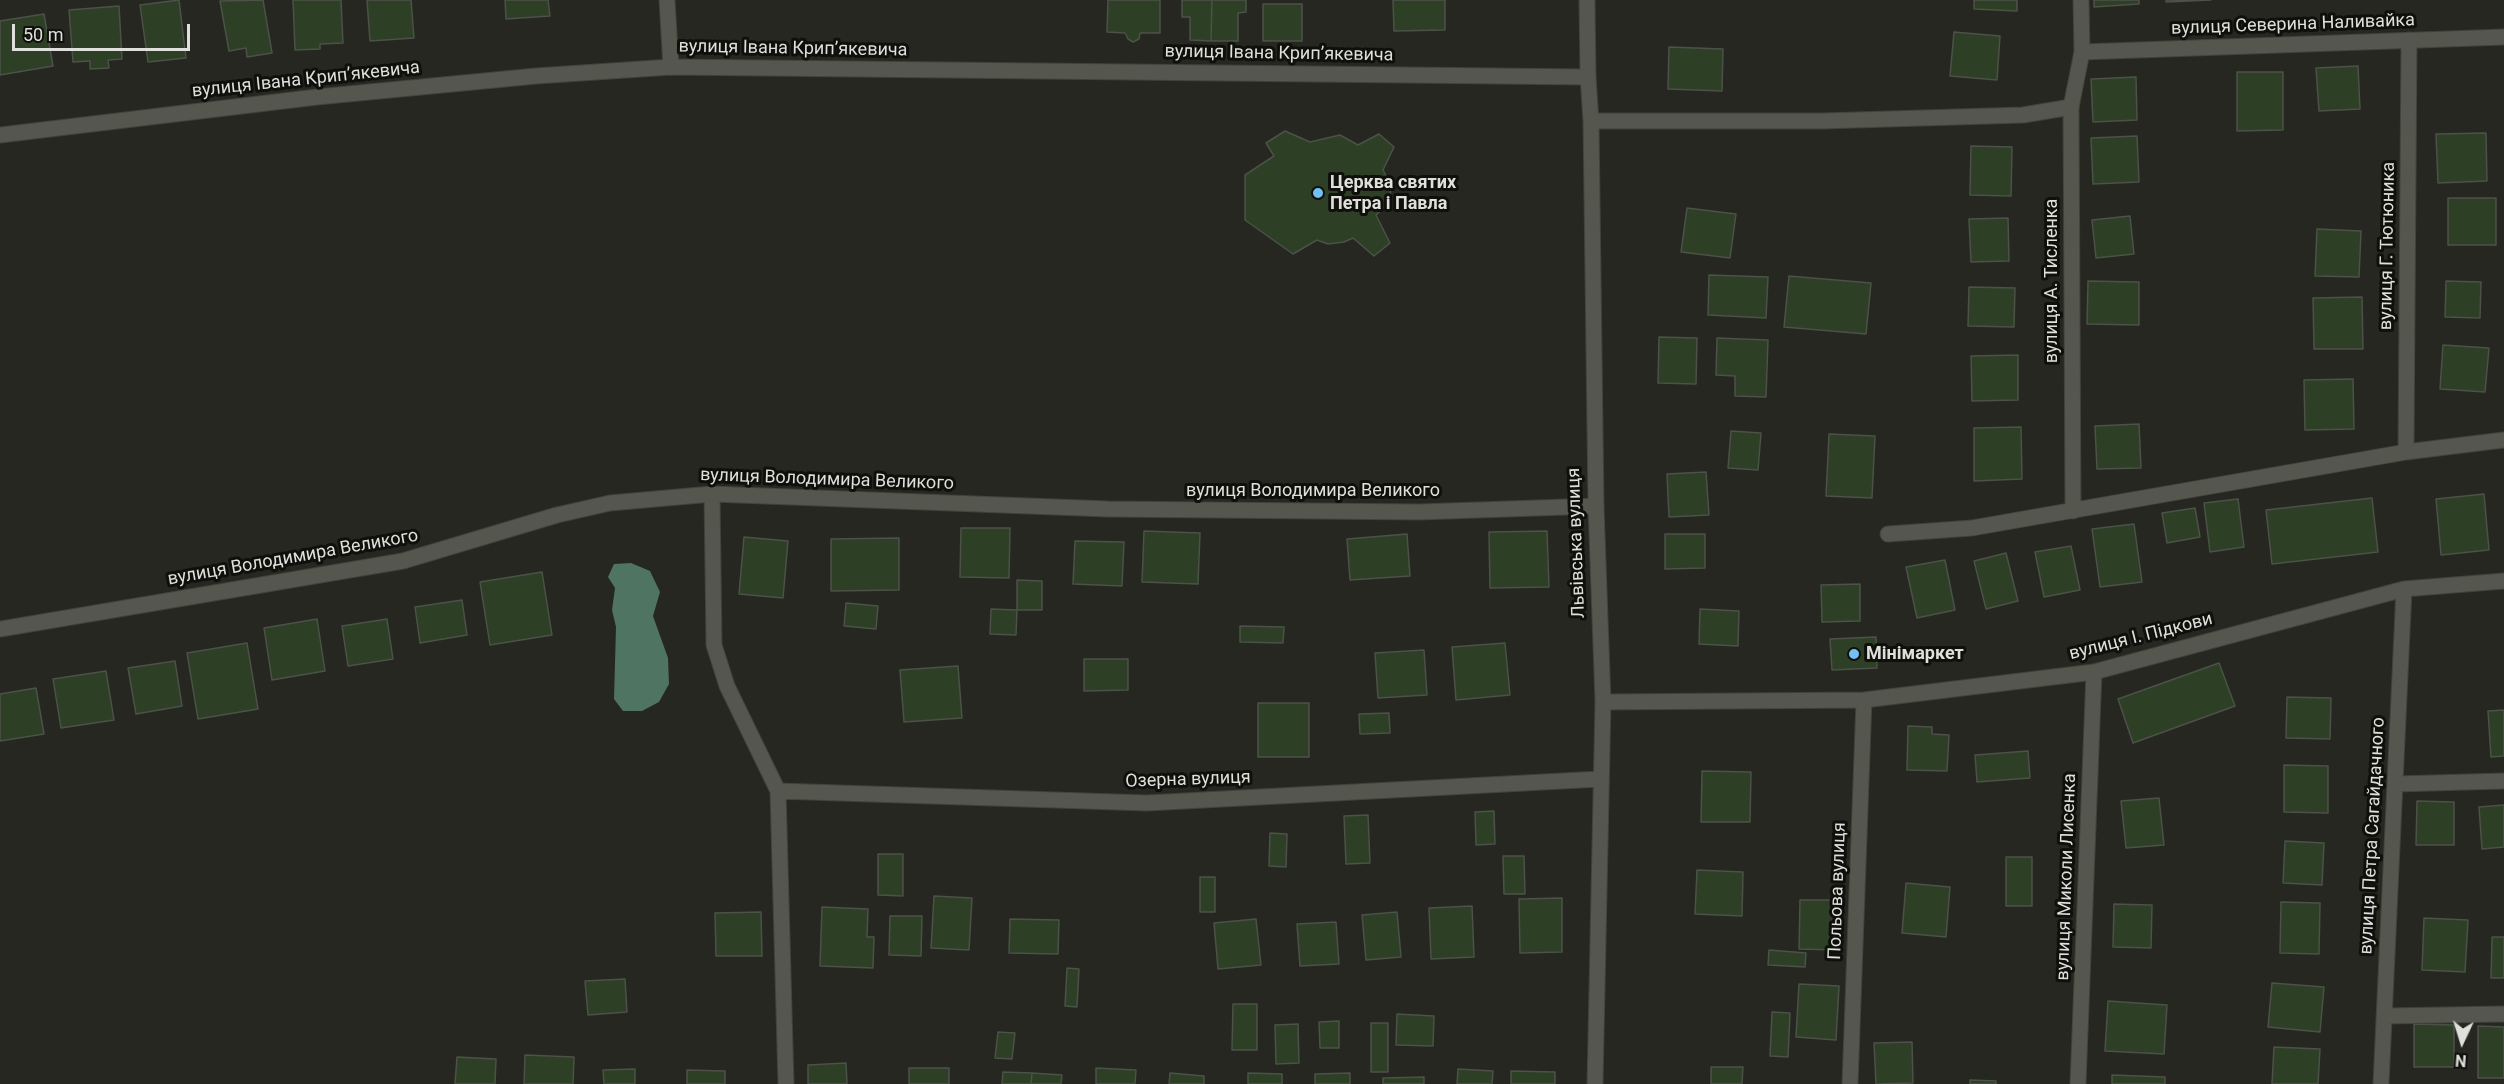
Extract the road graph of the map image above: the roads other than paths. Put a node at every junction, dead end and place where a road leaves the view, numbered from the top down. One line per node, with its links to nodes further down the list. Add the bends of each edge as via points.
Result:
1 (667, 0): 7 (street)
2 (1587, 0): 8 (street, Львівська вулиця)
3 (2081, 0): 6 (street, вулиця А. Тисленка)
4 (2504, 37): 5 (street, вулиця Северина Наливайка)
5 (2409, 40): 6 (street, вулиця Северина Наливайка); 13 (street, вулиця Г. Тютюника)
6 (2082, 52): 9 (street, вулиця А. Тисленка)
7 (671, 67): 8 (street, вулиця Івана Крипʼякевича); 11 (street, вулиця Івана Крипʼякевича, via 328,96)
8 (1588, 77): 10 (street, Львівська вулиця)
9 (2071, 107): 10 (street, via 2011,115 1822,121); 16 (street, вулиця А. Тисленка)
10 (1591, 122): 15 (street, Львівська вулиця)
11 (0, 135)
12 (2504, 440): 13 (street)
13 (2406, 452): 16 (street)
14 (712, 494): 15 (street, вулиця Володимира Великого, via 1108,509 1419,512); 20 (street, вулиця Володимира Великого, via 610,503 403,561); 27 (street, via 714,645 727,686)
15 (1596, 506): 23 (street, Львівська вулиця)
16 (2073, 511): 17 (street, via 1972,528)
17 (1888, 534)
18 (2504, 581): 19 (street, вулиця І. Підкови)
19 (2404, 589): 21 (street, вулиця І. Підкови); 26 (street, вулиця Петра Сагайдачного)
20 (0, 629)
21 (2094, 672): 22 (street, вулиця І. Підкови); 33 (street, вулиця Миколи Лисенка)
22 (1864, 700): 23 (street, вулиця І. Підкови); 32 (street, Польова вулиця)
23 (1603, 702): 24 (street, Львівська вулиця)
24 (1600, 779): 27 (street, Озерна вулиця, via 1147,803); 31 (street, Львівська вулиця)
25 (2504, 781): 26 (street)
26 (2395, 784): 29 (street, вулиця Петра Сагайдачного)
27 (778, 791): 30 (street)
28 (2504, 1014): 29 (street)
29 (2385, 1016): 34 (street, вулиця Петра Сагайдачного)
30 (786, 1084)
31 (1595, 1084)
32 (1850, 1084)
33 (2078, 1084)
34 (2381, 1084)

